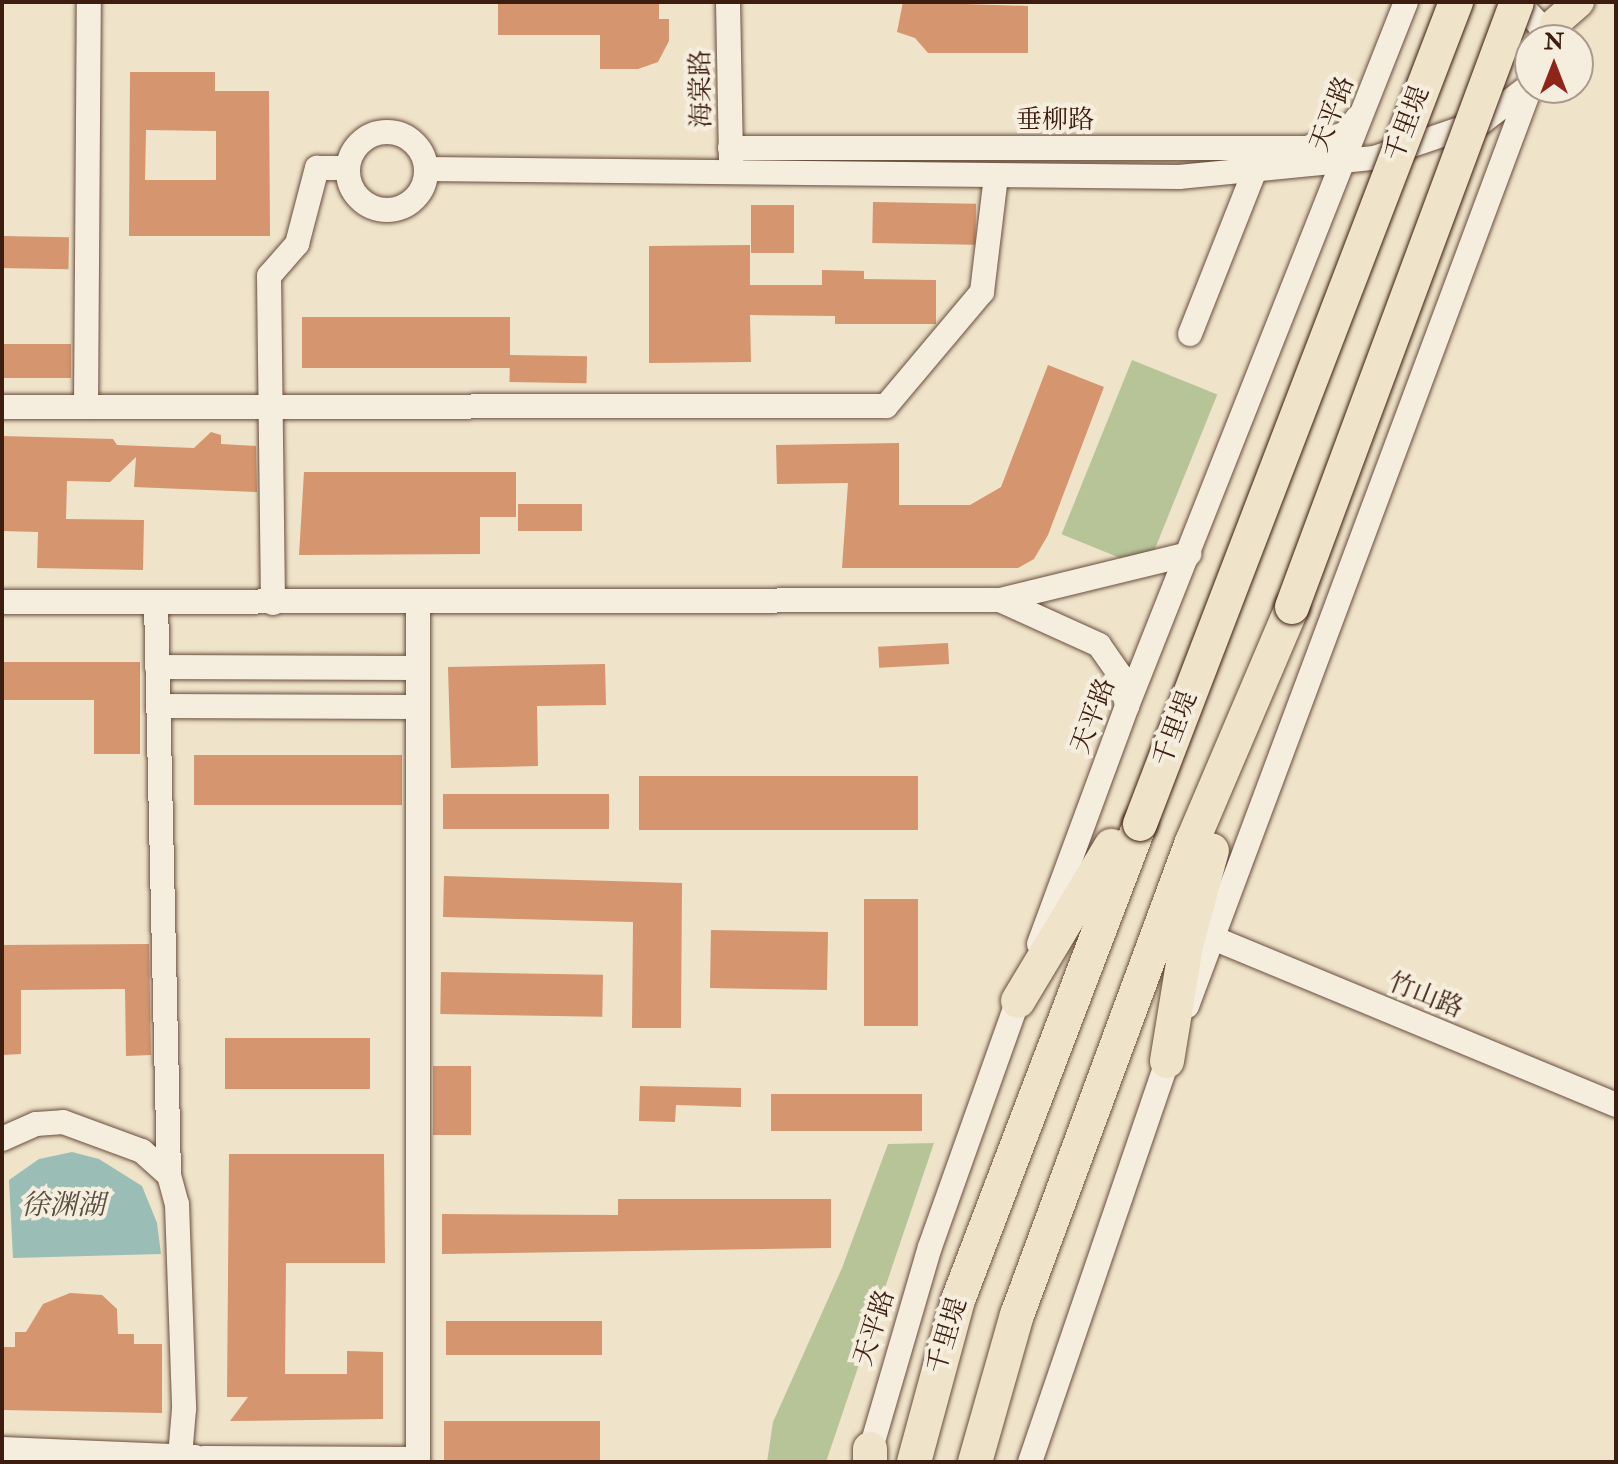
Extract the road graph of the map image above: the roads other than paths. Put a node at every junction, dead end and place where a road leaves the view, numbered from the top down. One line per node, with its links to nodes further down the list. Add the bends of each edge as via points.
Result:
1 (89, 2): 22 (street)
2 (728, 2): 13 (street, 海棠路)
3 (1456, 2): 35 (highway, 千里堤, bridge, via 1217,621)
4 (1517, 2): 7 (street); 36 (highway, bridge)
5 (1579, 2): 8 (main road)
6 (1408, 8): 11 (street, 天平路)
7 (1538, 24)
8 (1555, 24)
9 (1514, 99): 14 (street, via 1483,121 1426,144)
10 (1524, 104): 37 (street)
11 (1365, 109): 12 (street, 垂柳路, via 1346,133 1327,144); 14 (street, 天平路)
12 (1282, 147): 13 (street, 垂柳路); 17 (street, via 1263,156)
13 (730, 148): 18 (street, 海棠路)
14 (1345, 164): 17 (street); 24 (street, 天平路)
15 (348, 168): 16 (street, via 358,144 368,136 394,132 416,145); 16 (street, via 354,192 386,210 410,202); 23 (street, via 317,168 297,244 269,276)
16 (426, 169): 18 (street)
17 (1252, 171): 19 (street, via 1179,177); 20 (street)
18 (731, 175): 19 (street)
19 (996, 177): 23 (street, via 982,292 886,406)
20 (1190, 334)
21 (2, 407): 22 (street)
22 (86, 407): 23 (street)
23 (271, 407): 28 (street)
24 (1189, 554): 25 (street); 33 (street, 天平路)
25 (1000, 600): 29 (street); 33 (street, via 1099,645 1120,675)
26 (2, 602): 27 (street)
27 (156, 602): 28 (street); 30 (street)
28 (273, 603): 29 (street)
29 (418, 603): 31 (street)
30 (157, 667): 31 (street); 32 (street)
31 (417, 668): 34 (street)
32 (158, 706): 34 (street); 42 (street)
33 (1127, 706): 38 (street, 天平路)
34 (417, 707): 47 (street)
35 (1133, 820): 38 (highway); 48 (highway, 千里堤, via 958,1300)
36 (1202, 846): 39 (highway); 49 (highway, via 1017,1315)
37 (1213, 938): 39 (street); 40 (street, 竹山路)
38 (1018, 1001): 45 (street, 天平路, via 930,1247)
39 (1167, 1061): 50 (street)
40 (1616, 1105)
41 (2, 1139): 42 (street, via 36,1124 63,1122 142,1151)
42 (169, 1175): 44 (street, via 177,1204 184,1409)
43 (2, 1449): 44 (street)
44 (180, 1457): 46 (street)
45 (869, 1458)
46 (205, 1460): 47 (street)
47 (418, 1460)
48 (914, 1462)
49 (975, 1462)
50 (1030, 1462)

